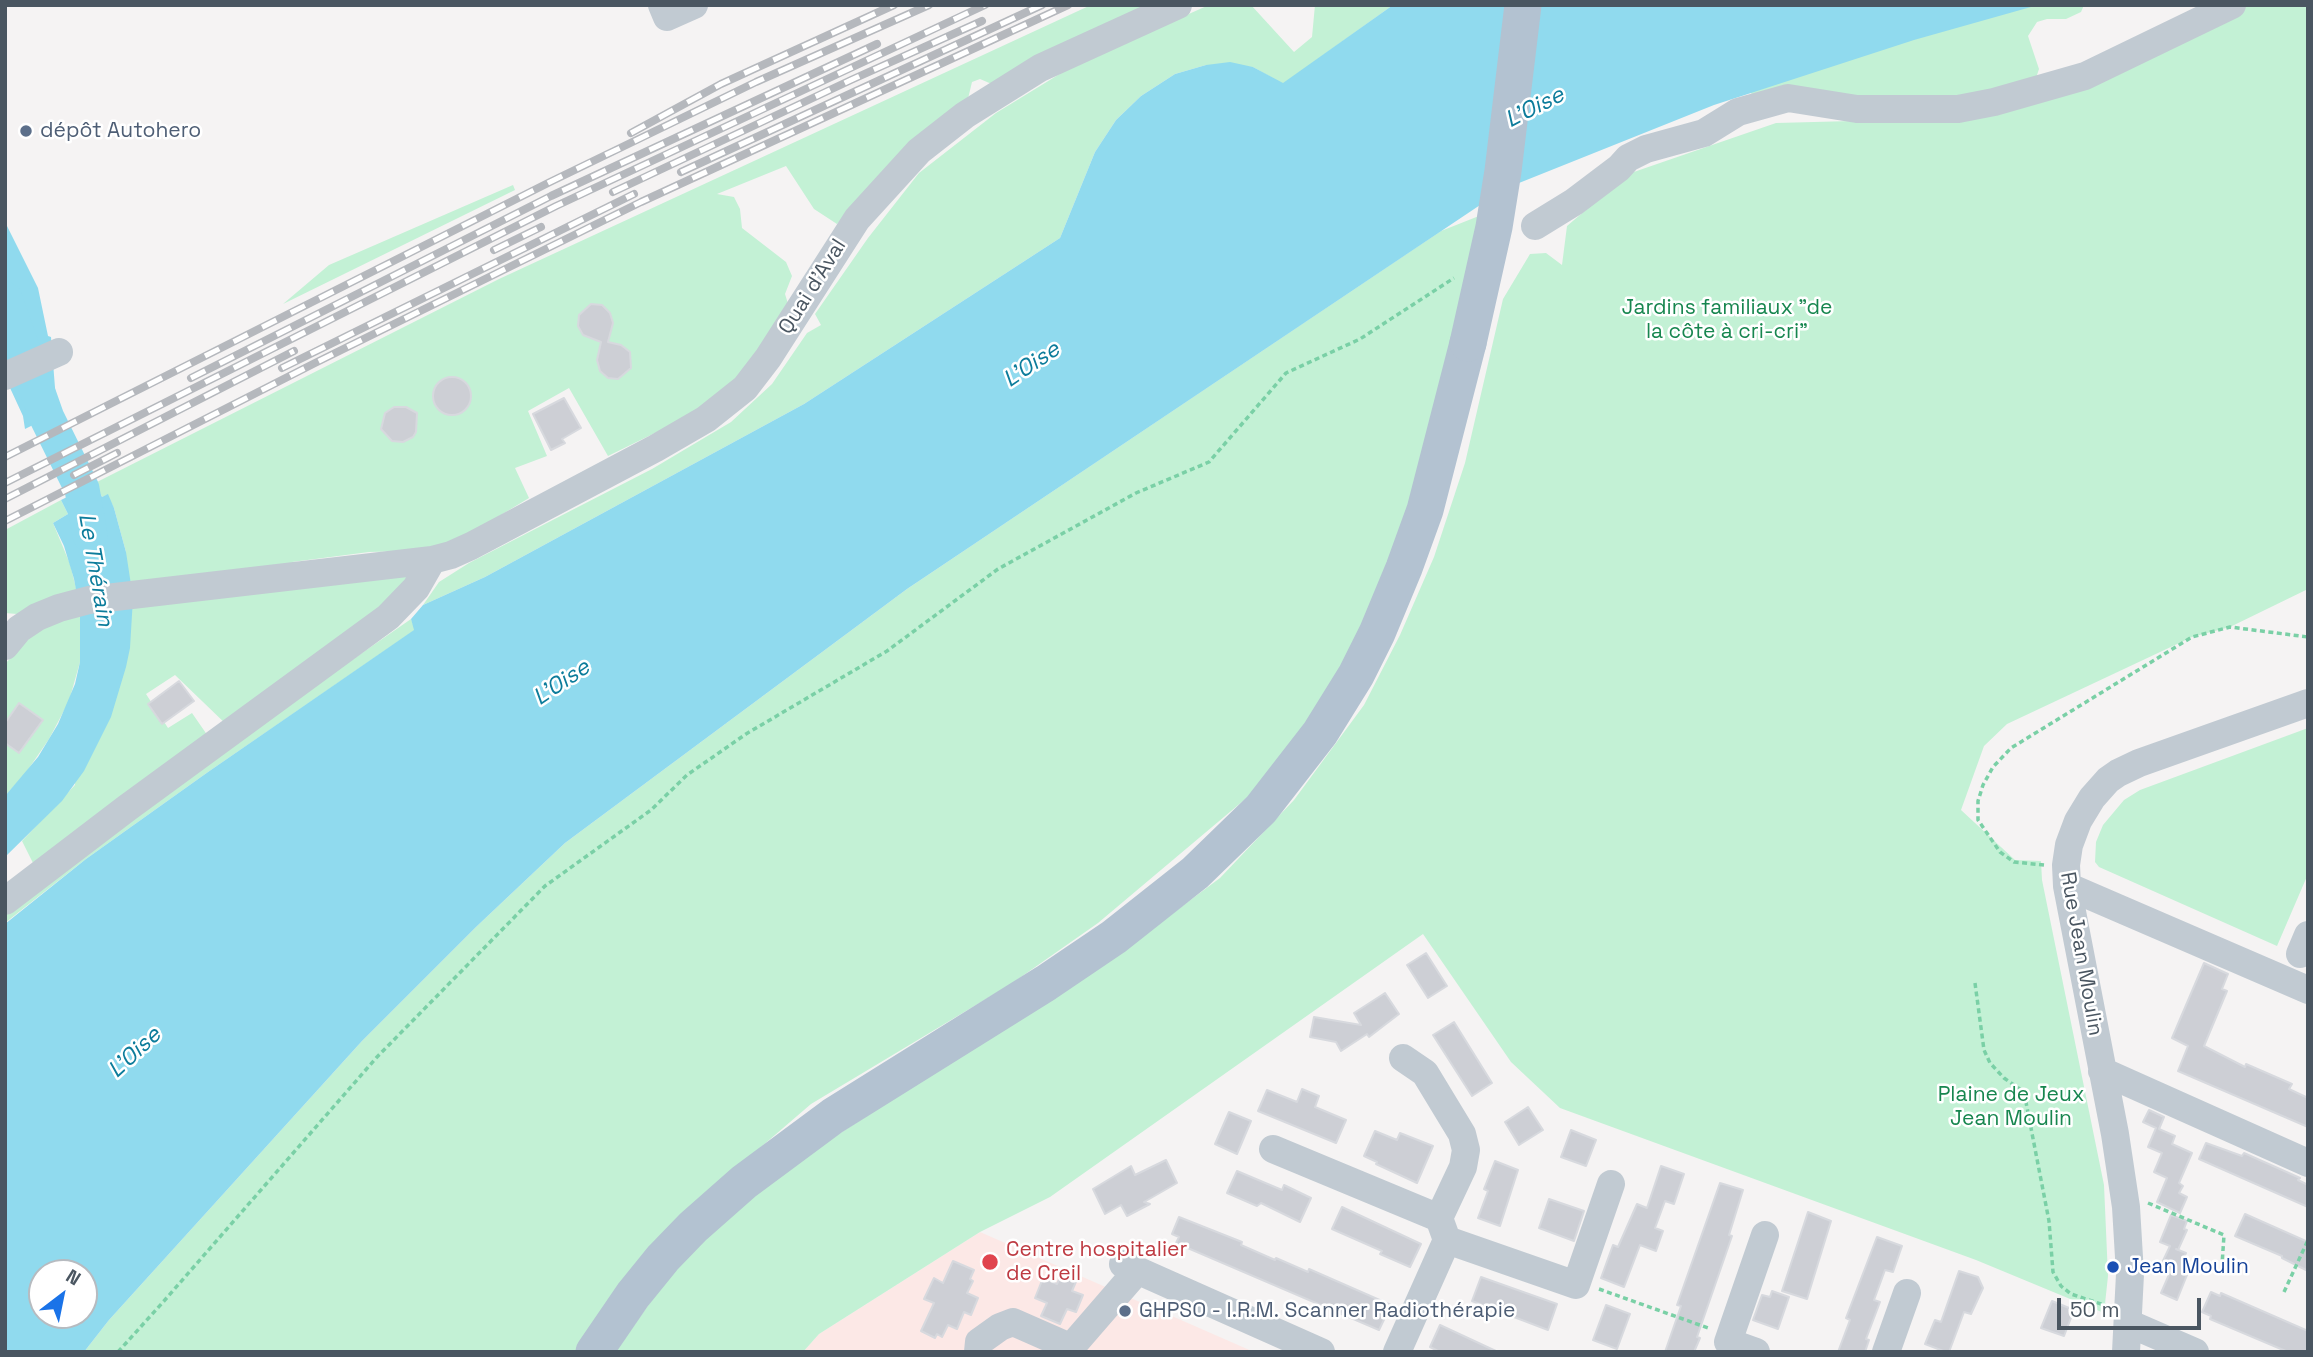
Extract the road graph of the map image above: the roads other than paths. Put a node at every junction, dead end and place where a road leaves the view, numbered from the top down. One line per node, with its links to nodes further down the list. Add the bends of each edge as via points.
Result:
1 (662, 5): 2 (street, via 667,17)
2 (694, 5)
3 (1178, 5): 9 (street, Quai d'Aval, via 1029,75 965,115 919,152 857,219 760,370 727,404 656,448 471,547)
4 (1522, 5): 25 (main road, bridge, via 1489,250 1425,510 1386,613 1333,712 1261,809 1195,873 1056,977 833,1116 752,1176 663,1258)
5 (2232, 5): 6 (street, via 2085,76 1994,102 1958,109 1857,109 1788,98 1738,112 1704,133 1628,158)
6 (1535, 226)
7 (59, 352): 8 (street)
8 (5, 376)
9 (436, 559): 10 (street, Quai d'Aval, via 76,603 37,617); 13 (street, via 416,589 388,617)
10 (6, 645)
11 (2308, 703): 12 (street, Rue Jean Moulin, via 2118,773 2101,788 2073,831)
12 (2066, 875): 14 (street); 16 (street, Rue Jean Moulin)
13 (5, 901)
14 (2308, 990)
15 (1403, 1058): 20 (street, via 1425,1073 1465,1142 1463,1167)
16 (2102, 1071): 18 (street); 23 (street, Rue Jean Moulin, via 2124,1192)
17 (1273, 1149): 20 (street)
18 (2308, 1163)
19 (1611, 1184): 20 (street, via 1576,1285)
20 (1443, 1229): 28 (street)
21 (1765, 1235): 29 (street, via 1728,1342)
22 (1907, 1293): 30 (street)
23 (2128, 1318): 31 (street, Rue Jean Moulin); 32 (street)
24 (1069, 1350): 26 (street, via 1013,1322 979,1342); 27 (street, via 1130,1268)
25 (594, 1352)
26 (978, 1352)
27 (1321, 1352)
28 (1397, 1352)
29 (1756, 1352)
30 (1886, 1352)
31 (2126, 1352)
32 (2195, 1352)

